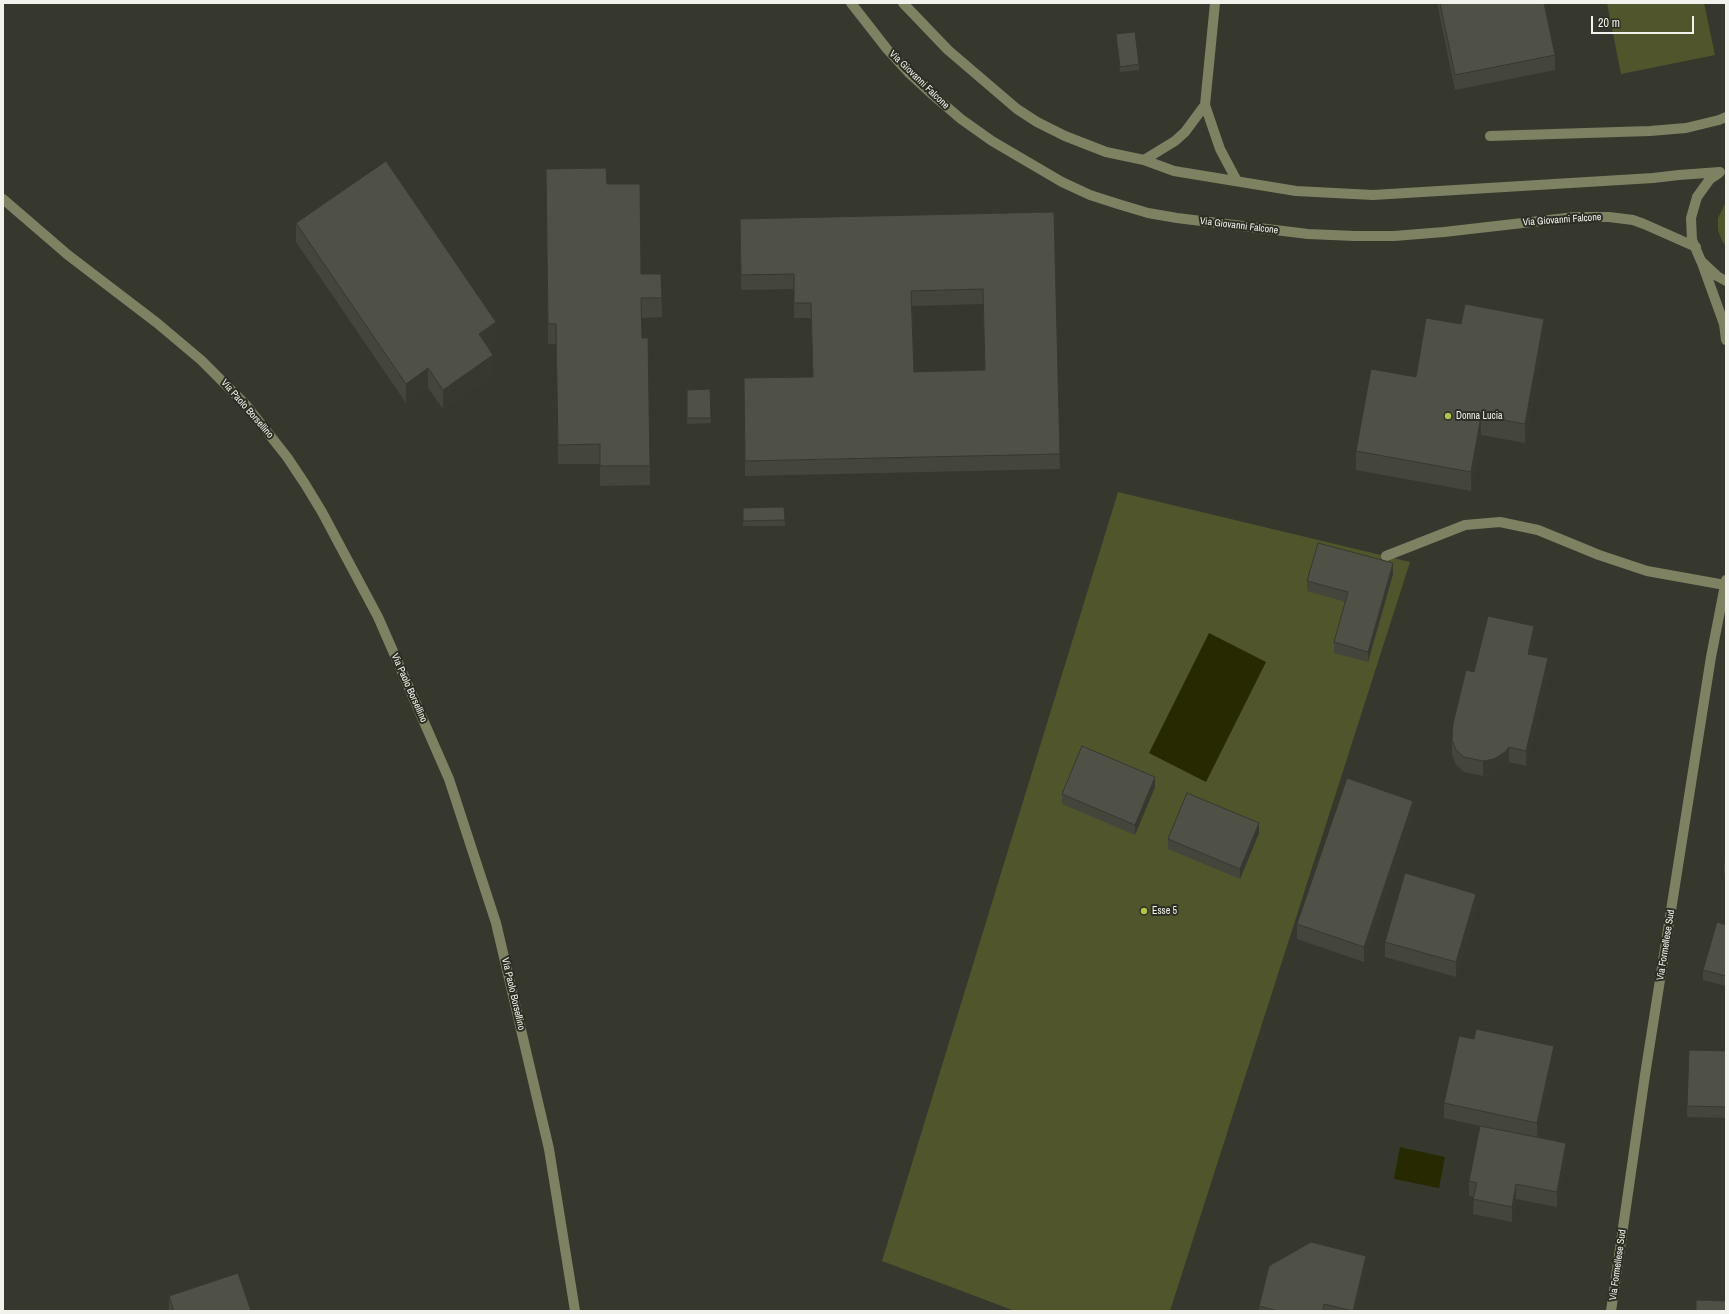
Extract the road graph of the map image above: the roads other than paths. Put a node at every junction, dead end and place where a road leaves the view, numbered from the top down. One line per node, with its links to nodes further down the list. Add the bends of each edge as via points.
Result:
1 (851, 3): 11 (street, Via Giovanni Falcone, via 908,72 961,119 1062,182 1133,208 1177,218 1246,227 1355,236 1394,236 1575,217 1609,217 1633,220)
2 (903, 3): 7 (street, via 948,50 1017,109 1048,128 1083,144)
3 (1215, 3): 4 (street)
4 (1205, 105): 7 (street, via 1185,132); 9 (street, via 1220,150)
5 (1726, 117): 6 (street, via 1700,125 1672,129)
6 (1490, 136)
7 (1144, 160): 9 (street, via 1174,171)
8 (1723, 170): 9 (street, via 1653,178 1373,195 1296,190); 11 (street, via 1710,179 1697,197 1691,218 1692,240)
9 (1236, 181)
10 (3, 199): 17 (street, Via Paolo Borsellino, via 68,255 196,356 246,405 305,484 378,617 449,779 496,923 550,1149)
11 (1696, 247): 12 (street)
12 (1701, 261): 13 (street); 14 (street, via 1724,324)
13 (1726, 281)
14 (1726, 340)
15 (1386, 556): 16 (street, via 1465,525 1500,522 1538,530 1647,571)
16 (1725, 583): 18 (street, Via Formellese Sud, via 1711,657)
17 (575, 1311)
18 (1611, 1311)

